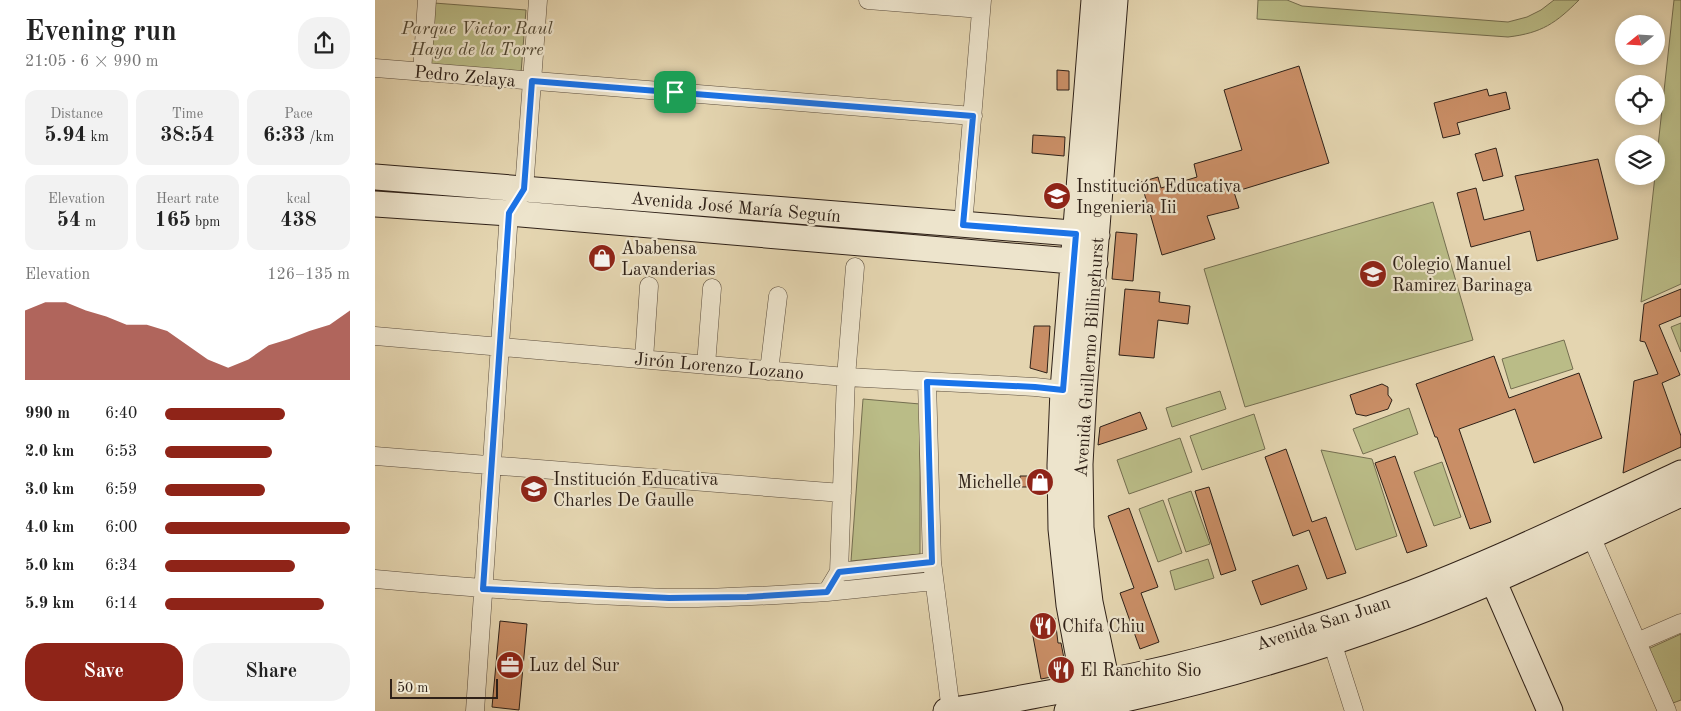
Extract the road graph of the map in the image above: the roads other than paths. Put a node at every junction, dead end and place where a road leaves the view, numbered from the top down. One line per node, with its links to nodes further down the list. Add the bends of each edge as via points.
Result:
1 (427, 0): 8 (street)
2 (538, 0): 9 (street)
3 (868, 0): 6 (street)
4 (1094, 0): 16 (main road, Avenida Guillermo Billinghurst)
5 (1115, 0): 16 (main road, Avenida Guillermo Billinghurst)
6 (981, 4): 10 (street)
7 (375, 68): 8 (street, Pedro Zelaya)
8 (422, 72): 9 (street, Pedro Zelaya)
9 (532, 81): 10 (street, Pedro Zelaya); 12 (street)
10 (973, 116): 15 (street)
11 (375, 178): 12 (main road, Avenida José María Seguín)
12 (524, 189): 14 (street); 15 (main road, Avenida José María Seguín)
13 (375, 204): 14 (main road, Avenida José María Seguín)
14 (509, 213): 17 (main road, Avenida José María Seguín); 23 (street)
15 (963, 225): 16 (main road, Avenida José María Seguín)
16 (1087, 234): 17 (main road, Avenida Guillermo Billinghurst)
17 (1084, 262): 29 (main road, Avenida Guillermo Billinghurst); 46 (main road, Avenida Guillermo Billinghurst, via 1081,528 1090,602)
18 (855, 267): 27 (street)
19 (649, 286): 24 (street)
20 (712, 288): 25 (street)
21 (778, 296): 26 (street)
22 (375, 336): 23 (street, Jirón Lorenzo Lozano)
23 (499, 346): 24 (street, Jirón Lorenzo Lozano); 31 (street)
24 (644, 359): 25 (street, Jirón Lorenzo Lozano)
25 (705, 365): 26 (street, Jirón Lorenzo Lozano)
26 (769, 371): 27 (street, Jirón Lorenzo Lozano)
27 (846, 377): 28 (street, Jirón Lorenzo Lozano); 33 (street)
28 (927, 382): 29 (street, Jirón Lorenzo Lozano); 36 (street)
29 (1063, 390): 46 (main road, Avenida Guillermo Billinghurst, via 1061,529 1069,605)
30 (375, 456): 31 (street)
31 (492, 466): 33 (street); 41 (street)
32 (1681, 473): 38 (main road, Avenida San Juan)
33 (842, 493): 37 (street)
34 (1681, 494): 35 (main road, Avenida San Juan)
35 (1591, 536): 38 (main road, Avenida San Juan); 45 (street)
36 (932, 562): 37 (street); 40 (street)
37 (839, 572): 42 (street)
38 (1489, 572): 44 (main road, Avenida San Juan, via 1403,617); 46 (main road, Avenida San Juan, via 1217,656); 51 (main road)
39 (375, 580): 41 (street)
40 (934, 581): 42 (street); 49 (street)
41 (483, 589): 42 (street, via 669,598); 47 (street)
42 (827, 592)
43 (1681, 623): 45 (street)
44 (1332, 642): 46 (main road, Avenida San Juan, via 1222,675); 50 (street)
45 (1637, 642): 52 (street)
46 (1094, 701): 49 (main road, Avenida San Juan)
47 (475, 711)
48 (946, 711): 49 (main road, Avenida San Juan)
49 (951, 711)
50 (1354, 711)
51 (1550, 711)
52 (1667, 711)

